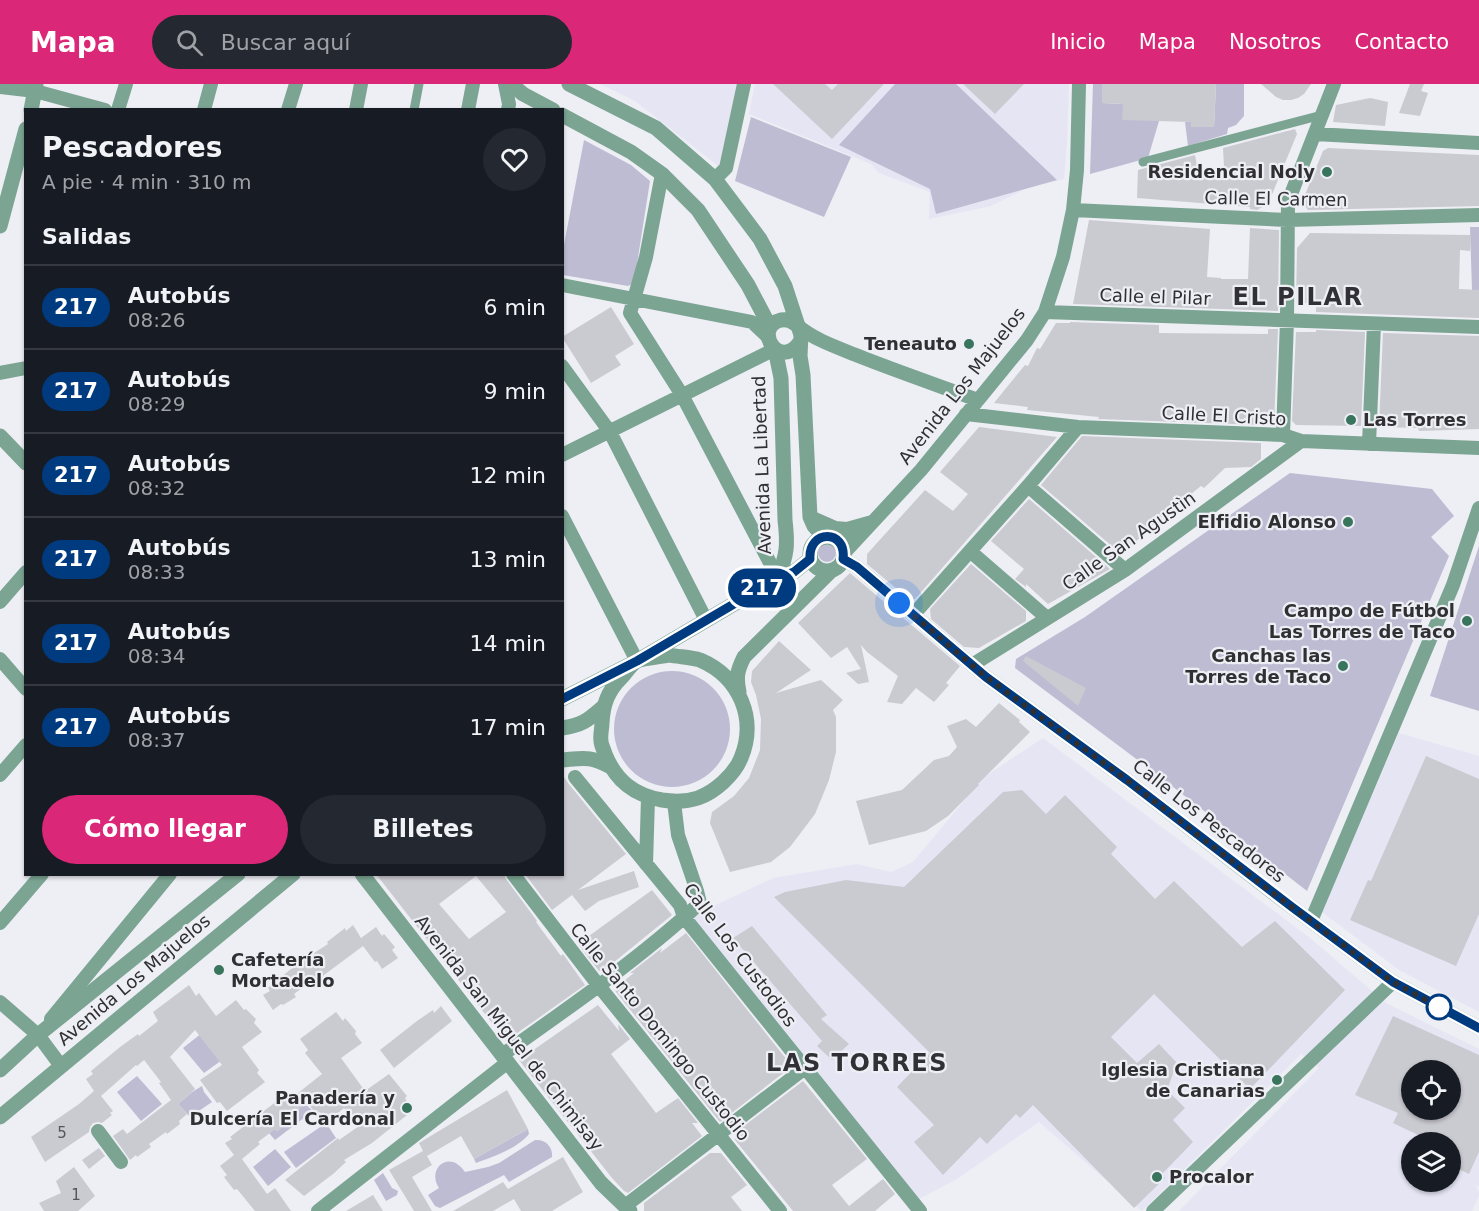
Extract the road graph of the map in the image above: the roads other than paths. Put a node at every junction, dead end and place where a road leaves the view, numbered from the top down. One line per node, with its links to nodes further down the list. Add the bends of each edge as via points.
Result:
1 (126, 84): 16 (street)
2 (211, 84): 17 (street)
3 (296, 84): 18 (street)
4 (362, 84): 19 (street)
5 (419, 84): 20 (street)
6 (473, 84): 21 (street)
7 (507, 84): 22 (street); 23 (street)
8 (569, 84): 31 (street, via 656,128)
9 (744, 84): 31 (street, via 726,168)
10 (1079, 84): 33 (street, Avenida Los Majuelos)
11 (1334, 84): 24 (street)
12 (0, 87): 13 (street)
13 (36, 88): 14 (street); 15 (street)
14 (31, 108)
15 (99, 108)
16 (119, 108)
17 (205, 108)
18 (289, 108)
19 (356, 108)
20 (414, 108)
21 (468, 108)
22 (508, 108)
23 (549, 108)
24 (1322, 115): 26 (street); 29 (street)
25 (564, 116): 30 (street, Avenida La Libertad, via 631,152)
26 (1315, 134): 28 (street); 35 (street, via 1288,202)
27 (24, 135): 32 (street)
28 (1479, 143)
29 (1143, 162)
30 (662, 174): 38 (street); 44 (street, Avenida La Libertad, via 698,210 748,285)
31 (715, 179): 42 (street, via 760,239 785,286)
32 (4, 193): 36 (street)
33 (1072, 210): 35 (street, Calle El Carmen); 39 (street, Avenida Los Majuelos, via 1063,257)
34 (1479, 215): 35 (street, Calle El Carmen)
35 (1288, 220): 40 (street)
36 (0, 226)
37 (564, 285): 38 (street)
38 (634, 299): 44 (street, via 752,322); 49 (street, via 630,313)
39 (1045, 312): 40 (street, Calle el Pilar); 50 (street, Avenida Los Majuelos)
40 (1287, 320): 41 (street, Calle el Pilar); 54 (street)
41 (1374, 324): 43 (street, Calle el Pilar); 57 (street)
42 (798, 326): 44 (street, via 786,319 776,322); 45 (street); 50 (street, via 835,347)
43 (1479, 327)
44 (771, 338): 45 (street, via 779,352 791,351); 49 (street); 65 (street, Avenida La Libertad, via 781,378)
45 (800, 342): 63 (street)
46 (24, 368): 48 (street)
47 (564, 369): 53 (street)
48 (0, 373)
49 (682, 395): 53 (street); 72 (street)
50 (978, 400): 51 (street, Avenida Los Majuelos)
51 (966, 414): 52 (street, Calle El Cristo); 66 (street, Avenida Los Majuelos)
52 (1078, 427): 54 (street, Calle El Cristo); 61 (street)
53 (610, 432): 59 (street); 76 (street)
54 (1283, 435): 56 (street, Calle El Cristo)
55 (0, 436): 60 (street)
56 (1301, 441): 57 (street, Calle El Cristo); 70 (street, Calle San Agustìn)
57 (1369, 444): 58 (street, Calle El Cristo)
58 (1479, 448)
59 (564, 454)
60 (23, 457)
61 (1028, 486): 68 (street); 70 (street)
62 (1479, 508): 100 (street, via 1453,585)
63 (810, 517): 66 (street, via 835,528); 67 (street)
64 (564, 520): 78 (street)
65 (785, 520): 69 (street); 72 (street, Avenida La Libertad, via 786,557)
66 (874, 522): 67 (street, Avenida Los Majuelos)
67 (836, 552): 69 (street, via 816,540); 69 (street, via 823,570 815,566); 74 (street, Calle Los Pescadores); 81 (street, Avenida Los Majuelos, via 744,657 736,679)
68 (970, 552): 74 (street); 75 (street)
69 (810, 556): 72 (street, via 794,572)
70 (1125, 570): 75 (street, Calle San Agustìn)
71 (24, 574): 73 (street)
72 (778, 578): 76 (street)
73 (0, 602)
74 (913, 615): 79 (street, Calle Los Pescadores)
75 (1047, 618): 79 (street, Calle San Agustìn)
76 (706, 620): 78 (street)
77 (0, 659): 80 (street)
78 (637, 661): 81 (street, via 669,656 698,659 717,669); 82 (street); 83 (street, via 614,685)
79 (972, 665): 100 (street, Calle Los Pescadores)
80 (24, 687)
81 (739, 695): 91 (street, via 748,731 738,764 718,787 704,796)
82 (564, 698)
83 (603, 707): 84 (street, via 587,721); 87 (street, via 601,741)
84 (564, 728)
85 (24, 747): 88 (street)
86 (564, 760): 87 (street, via 587,758)
87 (611, 767): 90 (street, via 630,788)
88 (0, 775)
89 (575, 777): 92 (street, Calle Los Custodios)
90 (648, 798): 91 (street); 92 (street)
91 (674, 802): 99 (street, via 678,835 700,903)
92 (646, 864): 99 (street, Calle Los Custodios, via 680,905)
93 (40, 876): 101 (street)
94 (168, 876): 106 (street)
95 (236, 876): 106 (street, Avenida Los Majuelos)
96 (291, 876): 108 (street, Avenida Los Majuelos)
97 (364, 876): 107 (street, Avenida San Miguel de Chimisay)
98 (515, 876): 103 (street, Calle Santo Domingo Custodio)
99 (684, 917): 103 (street); 109 (street, Calle Los Custodios)
100 (1311, 921): 102 (street, Calle Los Pescadores)
101 (0, 923)
102 (1393, 982): 105 (street, Calle Los Pescadores); 119 (street)
103 (599, 986): 107 (street); 113 (street, Calle Santo Domingo Custodio)
104 (0, 1002): 106 (street)
105 (1479, 1028)
106 (38, 1035): 108 (street); 110 (street, Avenida Los Majuelos)
107 (505, 1058): 115 (street, Avenida San Miguel de Chimisay, via 601,1183); 117 (street)
108 (61, 1066): 111 (street, Avenida Los Majuelos)
109 (805, 1068): 113 (street); 116 (street, Calle Los Custodios)
110 (0, 1070)
111 (0, 1117)
112 (98, 1131): 114 (street)
113 (718, 1134): 115 (street); 118 (street, Calle Santo Domingo Custodio)
114 (121, 1162)
115 (627, 1208)
116 (913, 1208)
117 (318, 1211)
118 (780, 1211)
119 (1153, 1211)

